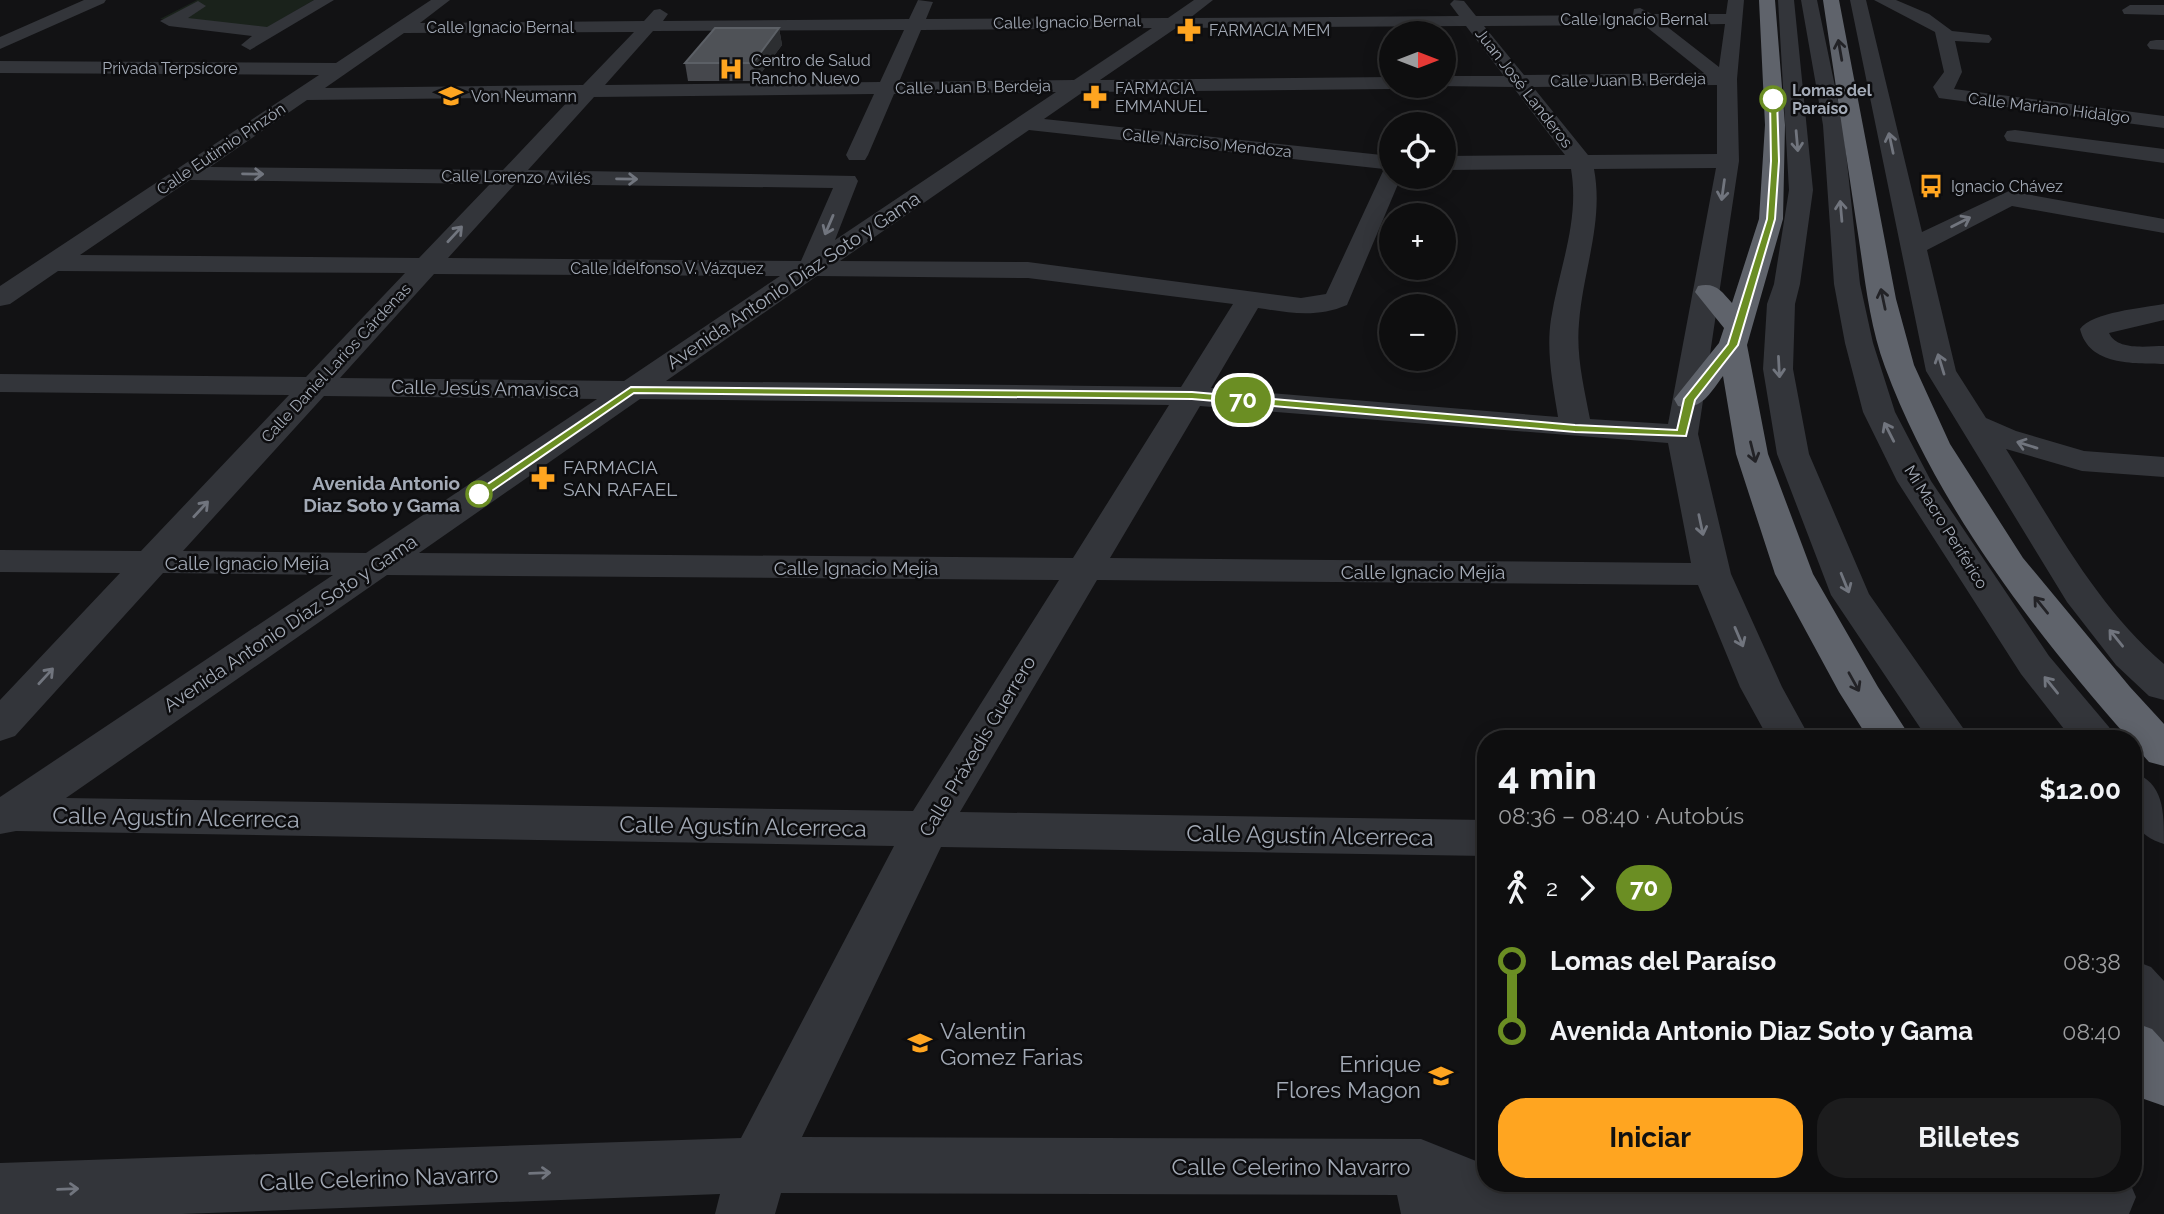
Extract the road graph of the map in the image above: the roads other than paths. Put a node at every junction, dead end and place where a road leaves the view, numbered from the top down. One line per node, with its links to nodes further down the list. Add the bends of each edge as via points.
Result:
1 (98, 0): 29 (street)
2 (326, 0): 30 (street)
3 (442, 0): 27 (street, Calle Eutimio Pinzón)
4 (673, 0): 26 (street, Calle Daniel Larios Cárdenas)
5 (926, 0): 25 (street)
6 (1205, 0): 24 (street, Avenida Antonio Díaz Soto y Gama)
7 (1455, 0): 23 (street, Juan José Landeros)
8 (1625, 0): 22 (street)
9 (1767, 0): 68 (highway, via 1775,125 1771,219)
10 (1786, 0): 90 (street, one-way to 90, via 1801,190 1781,304 1778,369 1793,454 1850,595)
11 (1809, 0): 91 (street, Mi Macro Periférico, one-way to 11, via 2035,665 1944,527 1879,412 1847,284 1833,125)
12 (1831, 0): 92 (highway, one-way to 12, via 2008,564 1934,443 1899,365 1882,299)
13 (1858, 0): 60 (street, one-way to 13)
14 (1882, 0): 21 (street)
15 (2159, 0): 17 (street)
16 (198, 6): 30 (street, via 169,21)
17 (2164, 8): 19 (street)
18 (1734, 9): 22 (street, Calle Ignacio Bernal); 37 (street)
19 (2130, 10)
20 (1944, 12): 21 (street)
21 (1910, 13): 31 (street, via 1943,30)
22 (1647, 18): 23 (street, Calle Ignacio Bernal); 37 (street, via 1704,66)
23 (1471, 20): 24 (street, Calle Ignacio Bernal); 38 (street, Juan José Landeros)
24 (1174, 22): 25 (street, Calle Ignacio Bernal); 41 (street, Avenida Antonio Díaz Soto y Gama)
25 (915, 24): 26 (street, Calle Ignacio Bernal); 42 (street)
26 (649, 26): 27 (street, Calle Ignacio Bernal); 43 (street, Calle Daniel Larios Cárdenas)
27 (401, 28): 36 (street, Calle Eutimio Pinzón)
28 (0, 32): 29 (street)
29 (28, 32): 33 (street)
30 (270, 33): 34 (street)
31 (1944, 35): 32 (street); 45 (street, Calle Mariano Hidalgo, via 1953,72 1943,87 1946,94)
32 (1983, 39)
33 (0, 44)
34 (235, 49)
35 (0, 67): 36 (street, Privada Terpsícore)
36 (340, 69): 44 (street, Calle Eutimio Pinzón)
37 (1727, 79): 38 (street, Calle Juan B. Berdeja); 52 (street)
38 (1519, 81): 39 (street, Calle Juan B. Berdeja); 51 (street, Juan José Landeros)
39 (1456, 82)
40 (1379, 83): 41 (street, Calle Juan B. Berdeja)
41 (1078, 86): 42 (street, Calle Juan B. Berdeja); 47 (street, Avenida Antonio Díaz Soto y Gama)
42 (887, 88): 43 (street, Calle Juan B. Berdeja); 49 (street)
43 (588, 91): 44 (street, Calle Juan B. Berdeja); 56 (street, Calle Daniel Larios Cárdenas)
44 (302, 94): 55 (street, Calle Eutimio Pinzón)
45 (2018, 105): 46 (street, Calle Mariano Hidalgo); 48 (street)
46 (2164, 122)
47 (1023, 123): 53 (street, Calle Narciso Mendoza); 63 (street, Avenida Antonio Díaz Soto y Gama)
48 (2015, 136): 50 (street); 58 (street)
49 (858, 155)
50 (2164, 156)
51 (1581, 161): 52 (street); 54 (street); 76 (street, Juan José Landeros, via 1588,214 1564,347)
52 (1728, 161): 64 (street, one-way to 64)
53 (1379, 162)
54 (1456, 163)
55 (184, 173): 56 (street, Calle Lorenzo Avilés, one-way to 56); 61 (street, Calle Eutimio Pinzón)
56 (508, 177): 62 (street, Calle Daniel Larios Cárdenas, one-way to 56); 63 (street, Calle Lorenzo Avilés, one-way to 63, via 847,181)
57 (1385, 189): 66 (street, Calle Idelfonso V. Vázquez, via 1337,299 1301,306)
58 (2009, 198): 59 (street); 60 (street, one-way to 58)
59 (2164, 226)
60 (1914, 246): 75 (street, one-way to 60, via 1941,371)
61 (51, 263): 62 (street, Calle Idelfonso V. Vázquez); 65 (street, Calle Eutimio Pinzón)
62 (426, 266): 63 (street, Calle Idelfonso V. Vázquez); 71 (street, Calle Daniel Larios Cárdenas)
63 (810, 268): 66 (street, Calle Idelfonso V. Vázquez, via 1028,270); 72 (street, Avenida Antonio Díaz Soto y Gama)
64 (1708, 292): 68 (highway); 74 (street)
65 (0, 298)
66 (1250, 299): 73 (street, Calle Práxedis Guerrero)
67 (2164, 312): 69 (street, via 2094,328 2099,344 2116,352)
68 (1735, 335): 74 (highway); 89 (highway, one-way to 89, via 1752,454 1794,574)
69 (2164, 355)
70 (0, 383): 71 (street, Calle Jesús Amavisca)
71 (314, 387): 72 (street, Calle Jesús Amavisca); 82 (street, Calle Daniel Larios Cárdenas, one-way to 71)
72 (631, 390): 73 (street, Calle Jesús Amavisca); 83 (street, Avenida Antonio Díaz Soto y Gama)
73 (1192, 396): 76 (street, Calle Jesús Amavisca); 84 (street, Calle Práxedis Guerrero)
74 (1689, 399): 77 (street)
75 (1973, 424): 78 (street, one-way to 75); 80 (street)
76 (1575, 428): 77 (street, Calle Jesús Amavisca)
77 (1682, 434): 85 (street, one-way to 85)
78 (2082, 461): 79 (street); 80 (street, via 2056,471)
79 (2164, 467)
80 (2028, 506): 86 (street, one-way to 80, via 2130,656 2080,594)
81 (0, 561): 82 (street, Calle Ignacio Mejía)
82 (152, 562): 83 (street, Calle Ignacio Mejía); 87 (street, Calle Daniel Larios Cárdenas, one-way to 82)
83 (377, 564): 84 (street, Calle Ignacio Mejía); 94 (street, Avenida Antonio Díaz Soto y Gama)
84 (1085, 569): 85 (street, Calle Ignacio Mejía); 96 (street, Calle Práxedis Guerrero)
85 (1712, 574): 88 (street, one-way to 88)
86 (2164, 686)
87 (0, 726)
88 (1784, 730)
89 (1885, 730)
90 (1943, 730)
91 (2088, 730)
92 (2164, 751)
93 (2142, 799): 95 (street)
94 (3, 816): 96 (street, Calle Agustín Alcerreca)
95 (2164, 827)
96 (926, 829): 97 (street, Calle Agustín Alcerreca); 102 (street, Calle Práxedis Guerrero)
97 (1477, 838)
98 (2142, 992): 99 (street)
99 (2164, 1018)
100 (2142, 1056): 101 (highway)
101 (2164, 1081)
102 (751, 1189): 103 (street, Calle Celerino Navarro, via 890,1165); 104 (street, Calle Celerino Navarro, one-way to 102)
103 (1426, 1190): 105 (street, Calle Celerino Navarro, via 1495,1198)
104 (0, 1192)
105 (2084, 1201)

